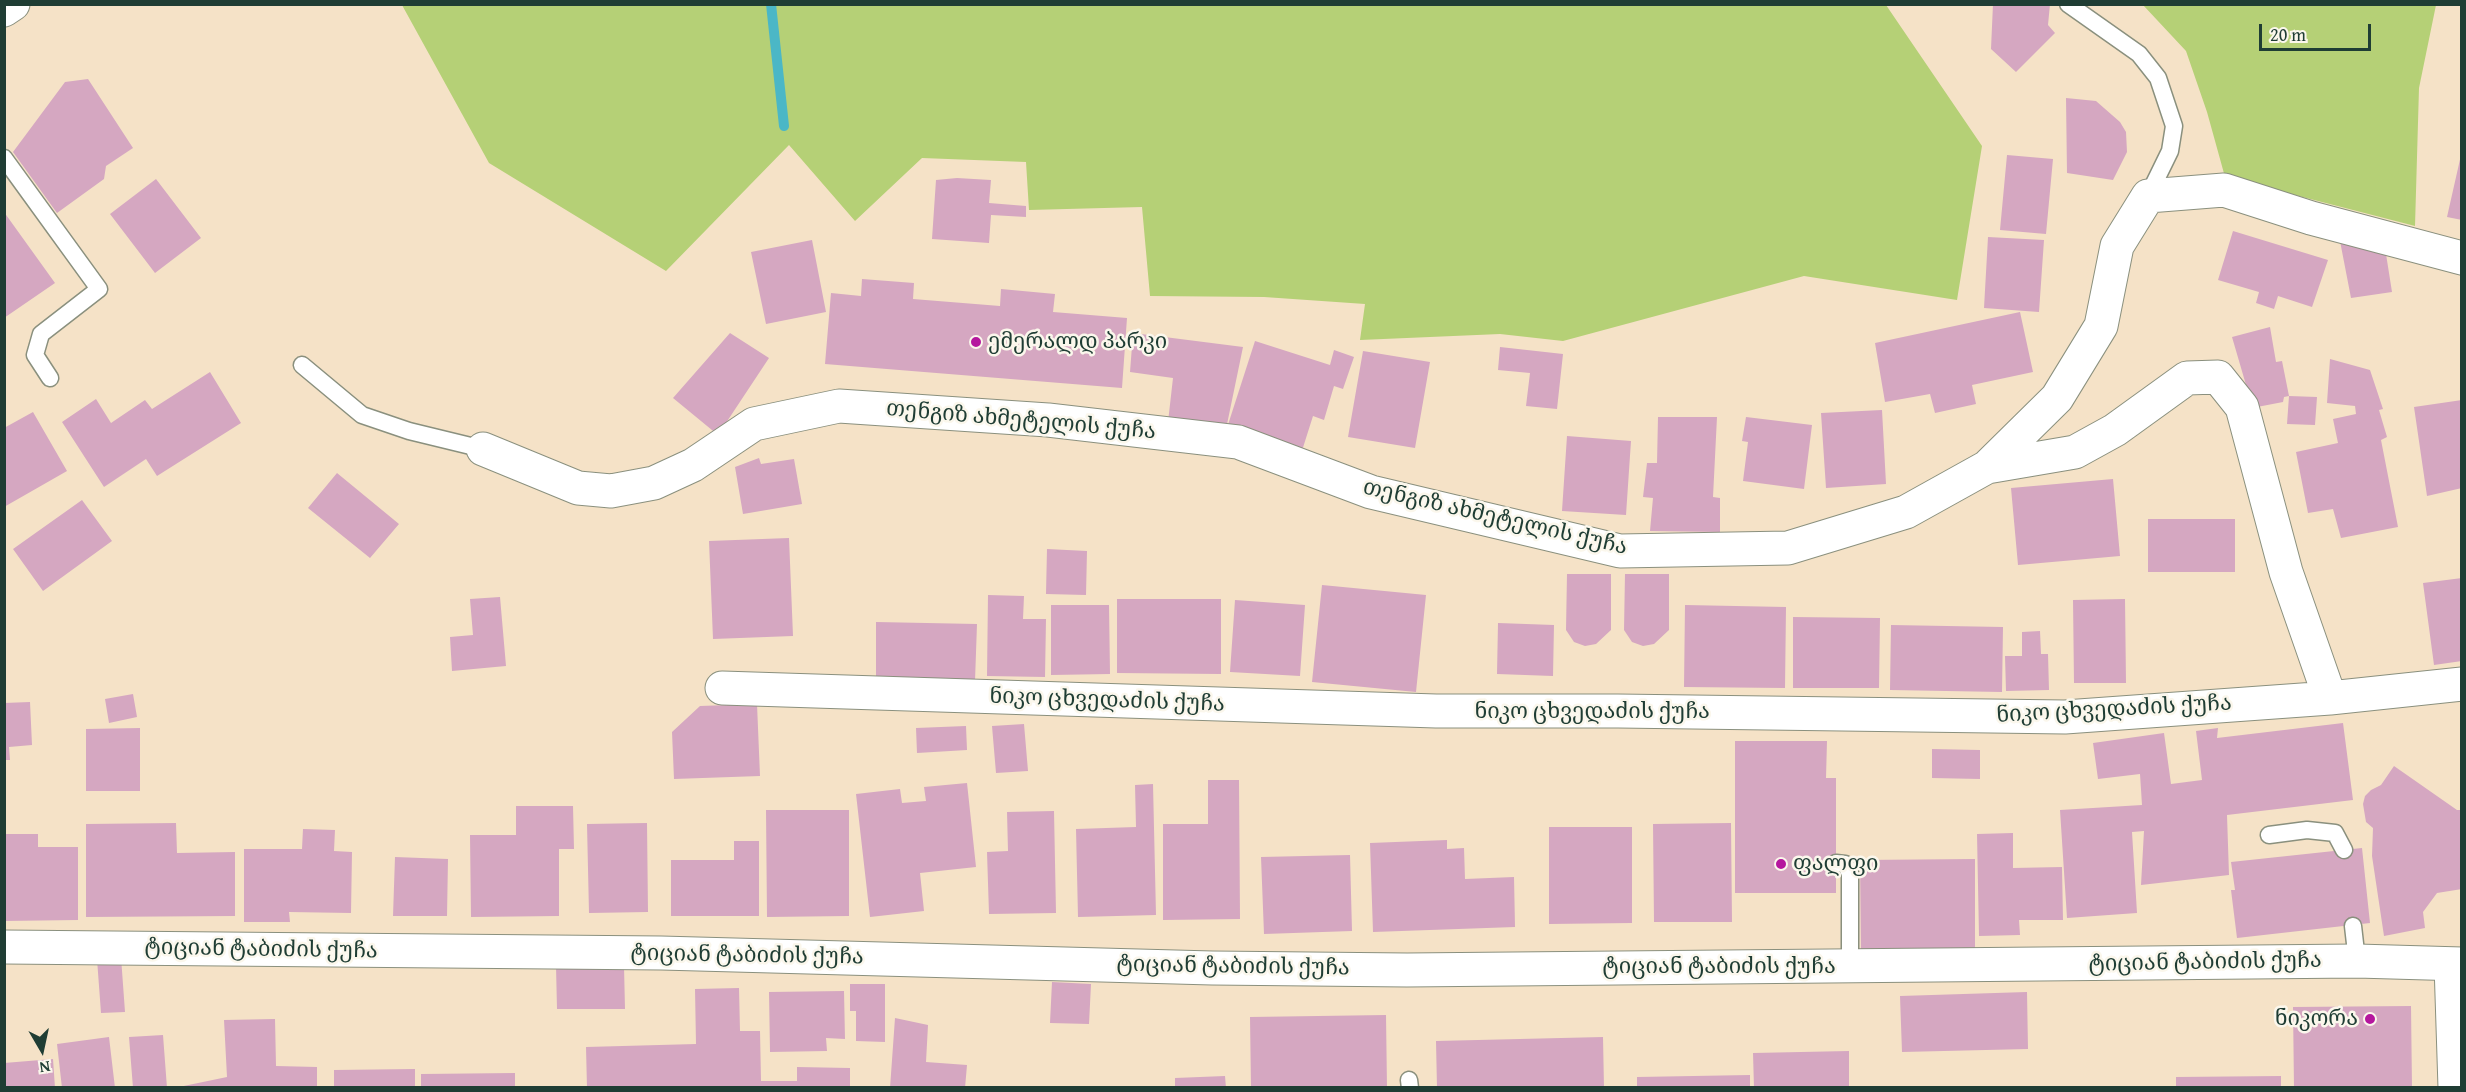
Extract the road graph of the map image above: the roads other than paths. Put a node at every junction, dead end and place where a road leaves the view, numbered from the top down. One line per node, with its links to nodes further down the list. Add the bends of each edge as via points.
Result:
1 (13, 4): 3 (street)
2 (2068, 4): 5 (lane, via 2139,54 2158,78 2174,126 2169,151)
3 (4, 10)
4 (4, 158): 8 (lane, via 99,289 41,334 35,355)
5 (2148, 196): 6 (street, via 2224,190 2311,218); 10 (street, თენგიზ ახმეტელის ქუჩა, via 2117,246 2101,326 2057,398)
6 (2462, 258)
7 (302, 365): 9 (lane, via 362,415)
8 (50, 378)
9 (483, 449): 10 (street, თენგიზ ახმეტელის ქუჩა, via 578,488 611,491 654,483 693,465 754,424 838,406 1048,420 1238,442 1371,492 1620,551 1788,548 1906,512)
10 (1987, 467): 13 (street, via 2075,452 2115,430 2187,378 2218,377 2242,407 2286,572)
11 (2462, 684): 13 (street, ნიკო ცხვედაძის ქუჩა)
12 (722, 688): 13 (street, ნიკო ცხვედაძის ქუჩა, via 1436,711 2014,717 2065,717)
13 (2330, 698)
14 (2269, 835): 15 (lane, via 2307,830 2335,833)
15 (2344, 850)
16 (1836, 863): 21 (lane, via 1845,864 1850,873)
17 (2353, 926): 19 (lane)
18 (4, 947): 21 (street, ტიციან ტაბიძის ქუჩა, via 661,953 1407,970)
19 (2357, 961): 20 (street, ტიციან ტაბიძის ქუჩა); 21 (street, ტიციან ტაბიძის ქუჩა)
20 (2456, 964): 22 (street)
21 (1850, 966)
22 (2455, 1088)

